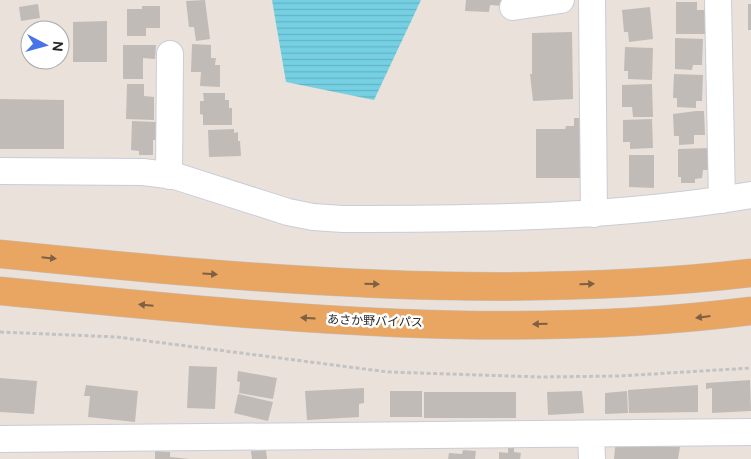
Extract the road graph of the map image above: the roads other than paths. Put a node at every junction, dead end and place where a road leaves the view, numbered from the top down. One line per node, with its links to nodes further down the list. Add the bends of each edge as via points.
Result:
1 (561, 0): 4 (street)
2 (592, 0): 10 (street)
3 (718, 0): 9 (street)
4 (513, 7)
5 (170, 54): 7 (street)
6 (0, 171): 7 (street, via 143,172)
7 (169, 176): 10 (street, via 313,217 496,218)
8 (751, 195): 9 (street)
9 (722, 200): 10 (street)
10 (594, 214)
11 (0, 254): 12 (highway, one-way to 12, via 191,273 373,284 523,286 683,281)
12 (751, 273)
13 (0, 291): 14 (highway, あさか野バイパス, one-way to 13, via 685,319 519,325 378,322 187,309)
14 (751, 311)
15 (751, 432): 17 (street)
16 (0, 439): 17 (street)
17 (591, 447)

